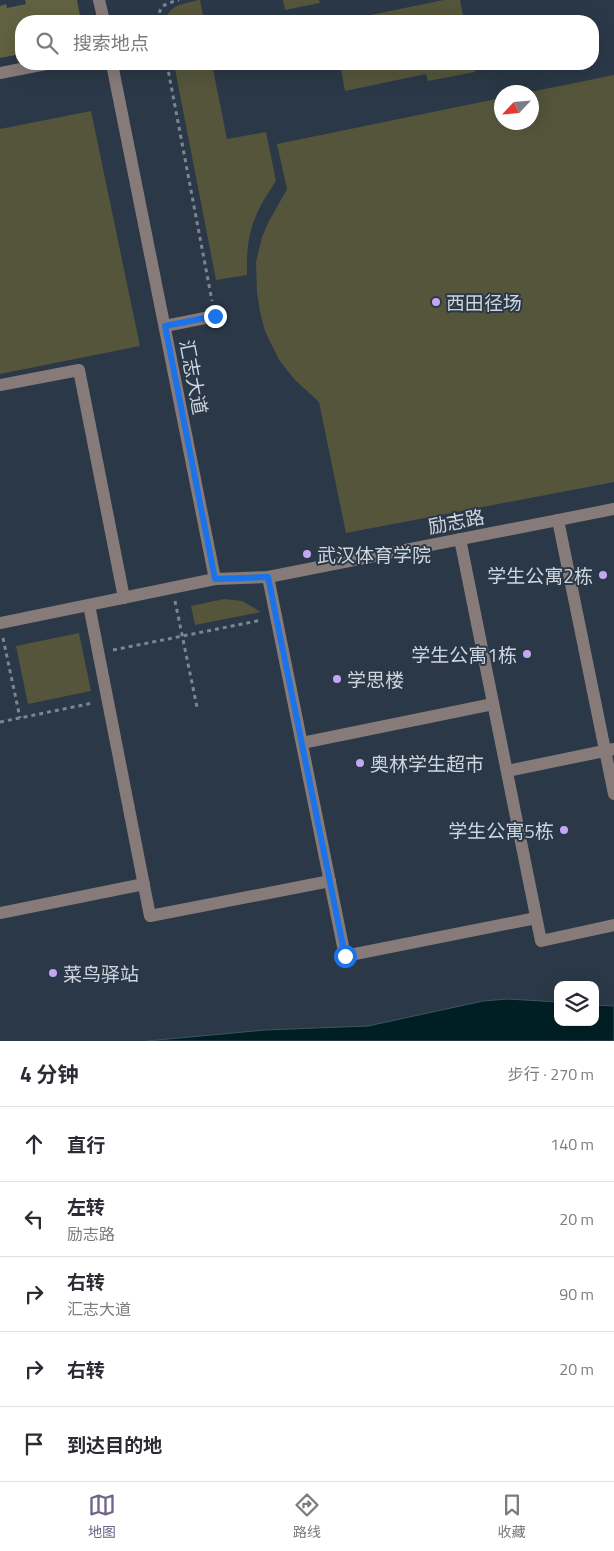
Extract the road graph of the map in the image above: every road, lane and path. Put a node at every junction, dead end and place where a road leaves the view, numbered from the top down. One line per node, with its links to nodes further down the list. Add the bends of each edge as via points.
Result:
1 (99, 0): 3 (street)
2 (179, 0): 4 (path, via 161,7)
3 (103, 15)
4 (159, 15)
5 (15, 70): 8 (street)
6 (113, 70): 10 (street, 汇志大道)
7 (168, 70): 9 (path)
8 (0, 73)
9 (215, 316): 10 (street)
10 (165, 326): 16 (street, 汇志大道)
11 (0, 385): 18 (street, via 79,370)
12 (614, 509): 13 (street, 励志路)
13 (558, 520): 14 (street, 励志路); 30 (street)
14 (460, 539): 15 (street, 励志路); 25 (street)
15 (268, 577): 16 (street, 励志路); 20 (street)
16 (215, 579): 17 (street, 励志路)
17 (173, 588): 18 (street, 励志路); 22 (path)
18 (124, 598): 19 (street, 励志路)
19 (89, 605): 21 (street, 励志路); 23 (street)
20 (276, 617): 22 (path); 29 (street)
21 (0, 624): 27 (path)
22 (183, 636): 23 (path); 26 (path)
23 (98, 654): 24 (street)
24 (107, 700): 27 (path); 34 (street)
25 (493, 704): 29 (street); 31 (street)
26 (197, 707)
27 (20, 718): 28 (path)
28 (0, 722)
29 (302, 743): 33 (street)
30 (610, 750): 31 (street); 32 (street)
31 (507, 771): 36 (street)
32 (614, 794)
33 (330, 881): 34 (street, via 150,916); 36 (street, via 345,956)
34 (144, 884): 35 (street)
35 (0, 913)
36 (536, 918): 37 (street, via 541,940)
37 (614, 925)

